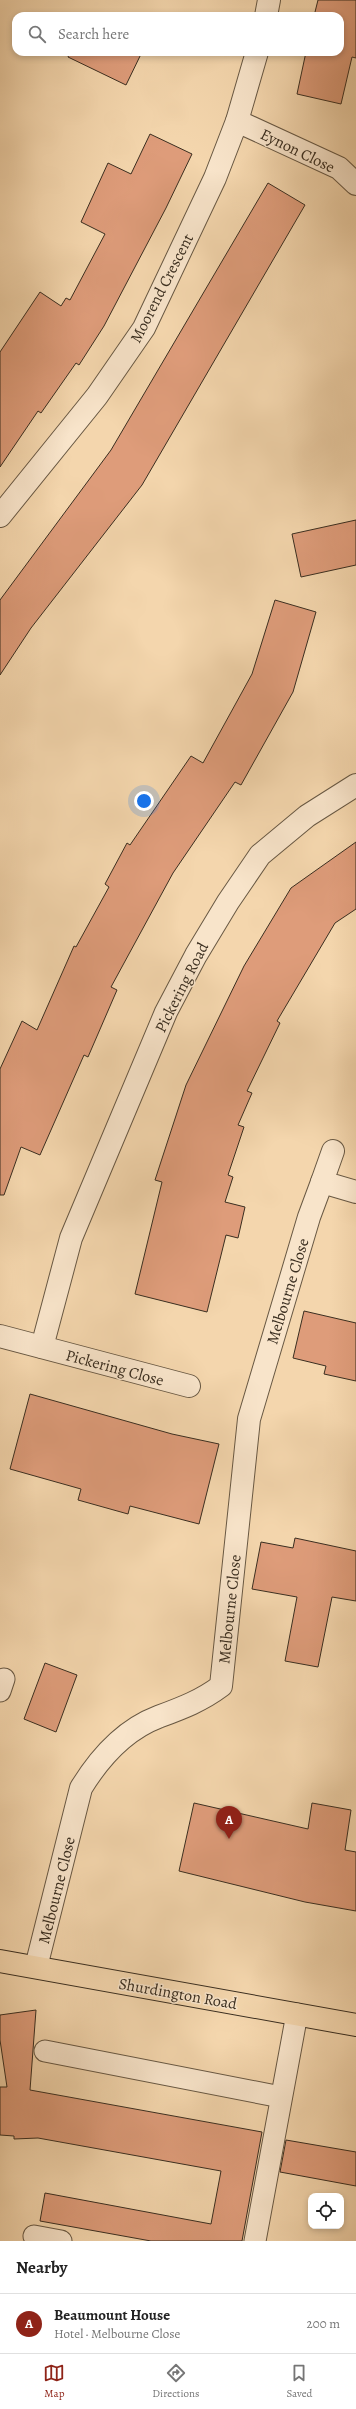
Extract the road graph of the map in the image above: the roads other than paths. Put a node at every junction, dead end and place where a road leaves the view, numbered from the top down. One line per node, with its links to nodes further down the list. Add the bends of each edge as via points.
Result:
1 (269, 0): 2 (street)
2 (267, 12)
3 (256, 56): 4 (street, Moorend Crescent)
4 (237, 121): 5 (street, Eynon Close, via 339,168); 6 (street, Moorend Crescent, via 215,178 144,328 97,396)
5 (356, 184)
6 (0, 516)
7 (356, 784): 12 (street, Pickering Road, via 307,816 260,855 228,902 166,1012 71,1238)
8 (332, 1151): 9 (street, Melbourne Close)
9 (322, 1182): 10 (street); 15 (street, Melbourne Close, via 249,1419 221,1686 198,1702 158,1717 133,1730 112,1746 94,1766 81,1788)
10 (356, 1192)
11 (0, 1336): 12 (street, Pickering Close)
12 (42, 1347): 13 (street, Pickering Close)
13 (189, 1386)
14 (0, 1960): 15 (main road, Shurdington Road)
15 (36, 1967): 16 (main road, Shurdington Road)
16 (297, 2014): 17 (main road, Shurdington Road); 19 (lane)
17 (356, 2025)
18 (45, 2051): 19 (lane)
19 (281, 2097): 22 (lane)
20 (34, 2236): 21 (lane)
21 (61, 2241)
22 (254, 2241)

